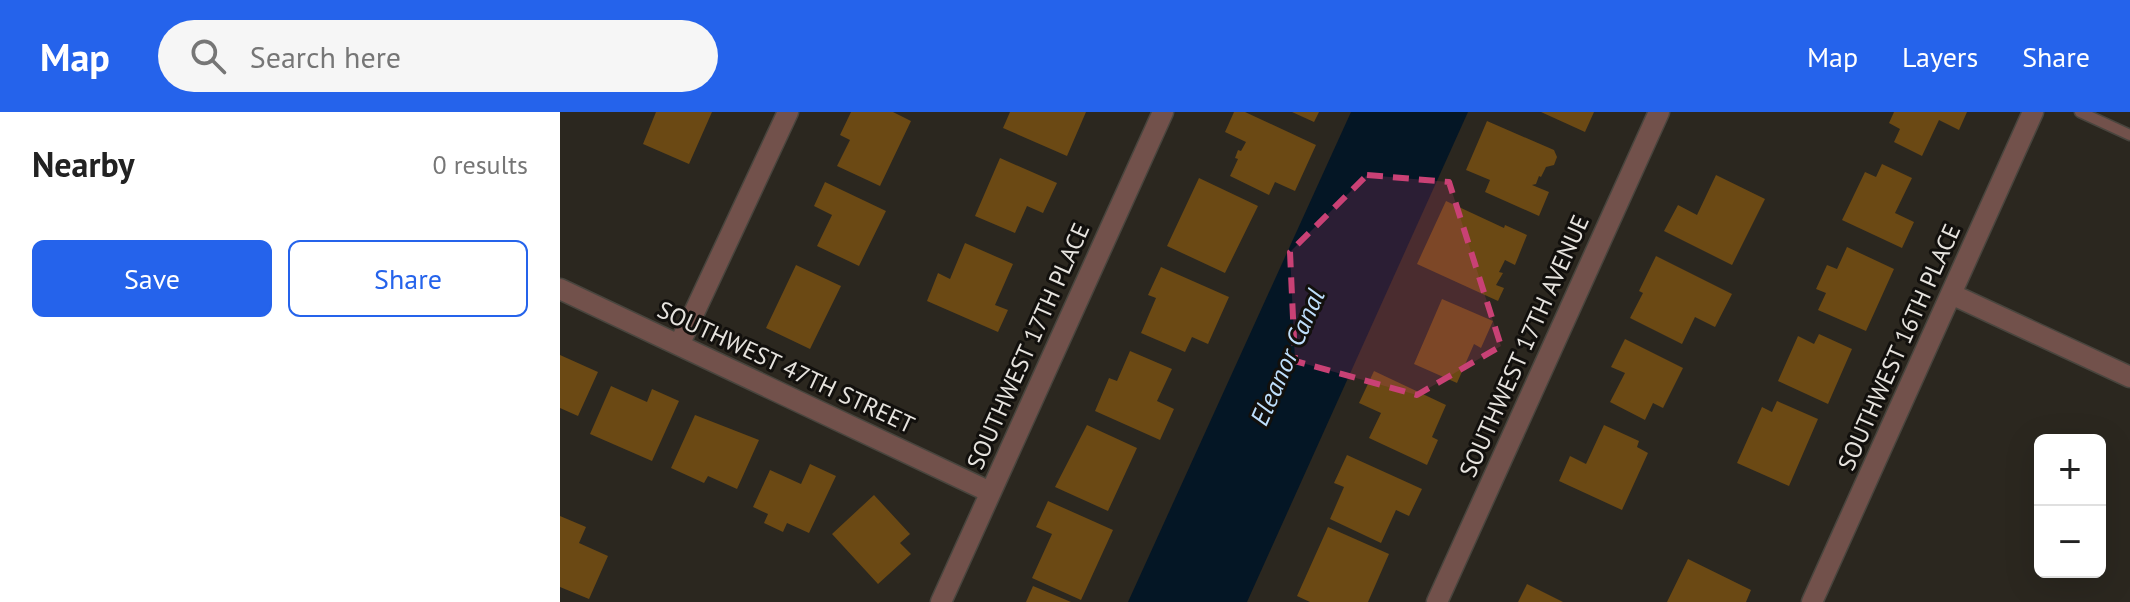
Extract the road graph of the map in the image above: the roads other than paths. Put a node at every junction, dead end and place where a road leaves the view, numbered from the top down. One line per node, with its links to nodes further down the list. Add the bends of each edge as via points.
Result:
1 (788, 112): 9 (street)
2 (1163, 112): 11 (street, SOUTHWEST 17TH PLACE)
3 (1659, 112): 13 (street, SOUTHWEST 17TH AVENUE)
4 (2033, 112): 8 (street, SOUTHWEST 16TH PLACE)
5 (2080, 112): 6 (lane)
6 (2130, 135)
7 (560, 289): 9 (street, SOUTHWEST 47TH STREET)
8 (1951, 294): 10 (street); 14 (street, SOUTHWEST 16TH PLACE)
9 (679, 345): 11 (street, SOUTHWEST 47TH STREET)
10 (2130, 377)
11 (990, 492): 12 (street, SOUTHWEST 17TH PLACE)
12 (941, 602)
13 (1437, 602)
14 (1812, 602)

